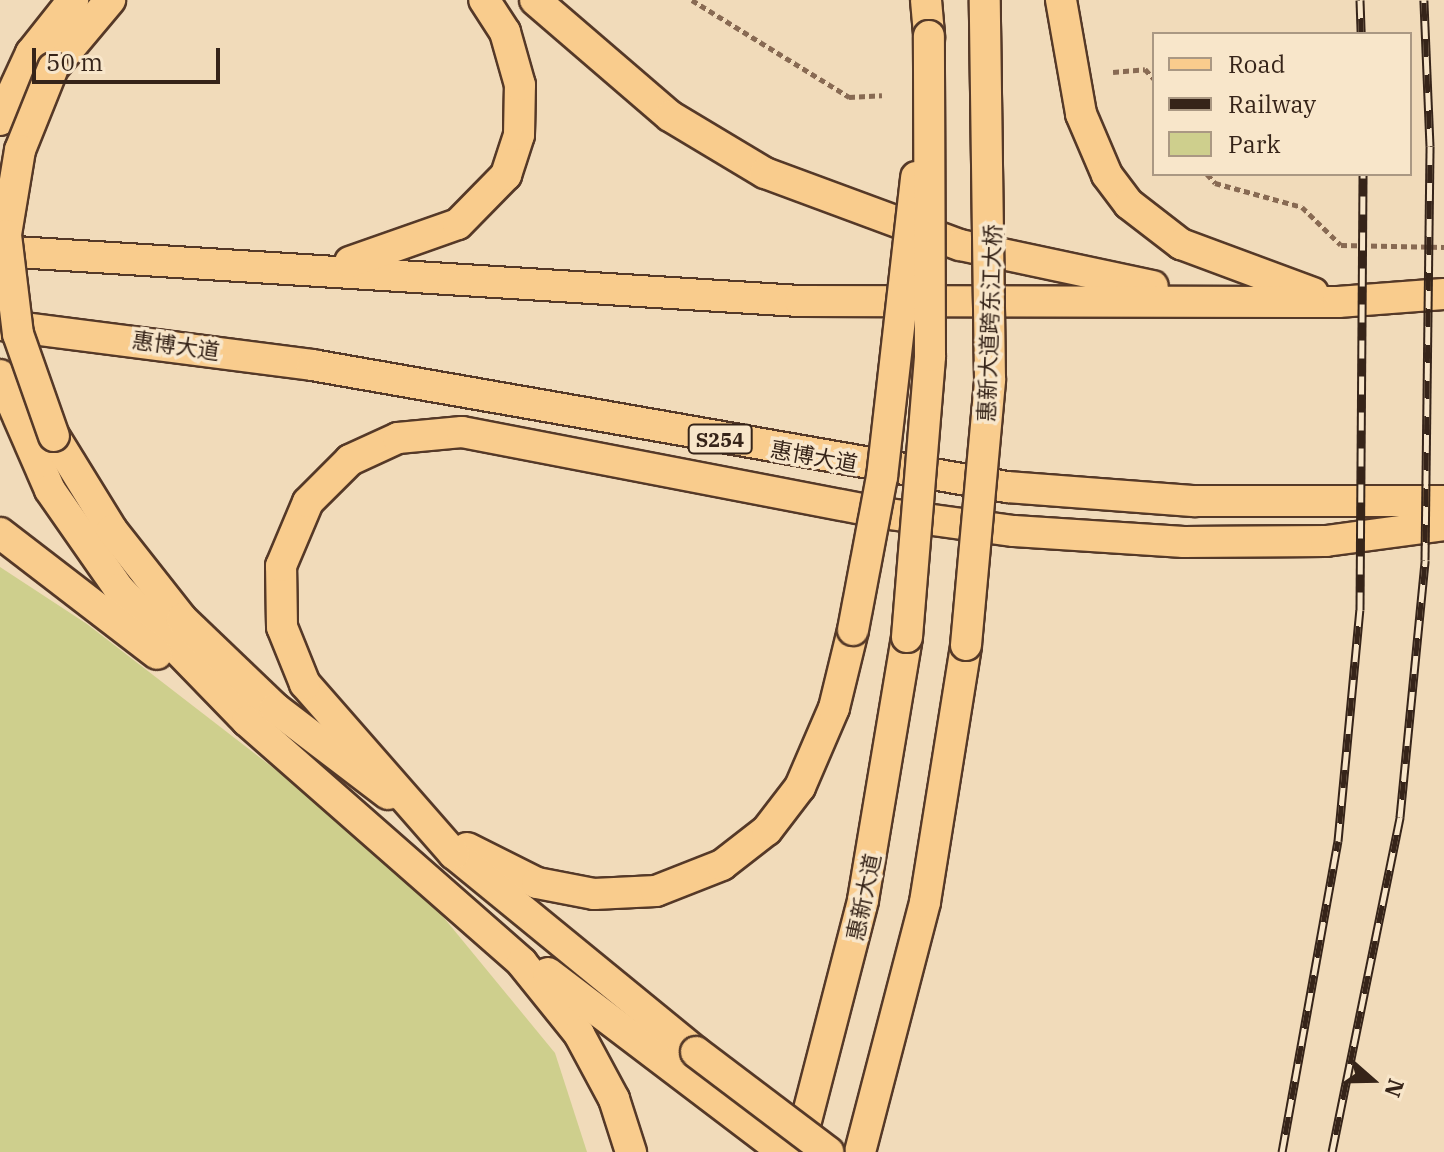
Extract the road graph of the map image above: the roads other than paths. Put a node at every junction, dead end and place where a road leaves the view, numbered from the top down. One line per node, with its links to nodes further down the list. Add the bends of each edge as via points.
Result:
1 (73, 0): 9 (main road)
2 (110, 0): 9 (main road)
3 (484, 0): 12 (main road, via 505,32 520,85 519,135 506,175 484,204 451,228)
4 (535, 0): 14 (main road, via 660,108 774,177 960,245)
5 (926, 0): 8 (main road)
6 (985, 0): 29 (main road, 惠新大道跨东江大桥, bridge, via 990,379 966,645 925,902)
7 (1061, 0): 15 (main road, via 1079,107 1104,169 1129,204 1181,244)
8 (929, 36): 23 (main road, bridge, via 892,401 853,630 830,720 800,787 760,837 704,874 643,893 572,892 509,871); 27 (main road, 惠新大道, bridge, via 930,356 907,637 863,900)
9 (42, 60): 10 (main road); 18 (main road, bridge, via 6,235 18,334)
10 (0, 120)
11 (0, 251): 12 (main road)
12 (332, 268): 14 (main road, via 800,301)
13 (1444, 294): 15 (main road)
14 (1213, 299): 15 (main road)
15 (1338, 302)
16 (0, 325): 19 (main road, 惠博大道 / S254, via 312,365 1007,487 1195,501)
17 (0, 375): 18 (main road)
18 (42, 444): 22 (main road, via 63,513 119,589); 23 (main road, via 195,632 275,708)
19 (1444, 501)
20 (1444, 525): 23 (main road, via 1326,541 1063,536 882,513 486,435 439,432 380,443 337,469 301,514 281,566 280,615 293,661 313,696)
21 (0, 533): 22 (main road)
22 (247, 721): 24 (main road)
23 (439, 830): 28 (main road, bridge, via 454,854 696,1052)
24 (471, 913): 25 (main road, via 579,1034 614,1099); 26 (main road)
25 (631, 1152)
26 (784, 1152)
27 (798, 1152)
28 (828, 1152)
29 (860, 1152)

